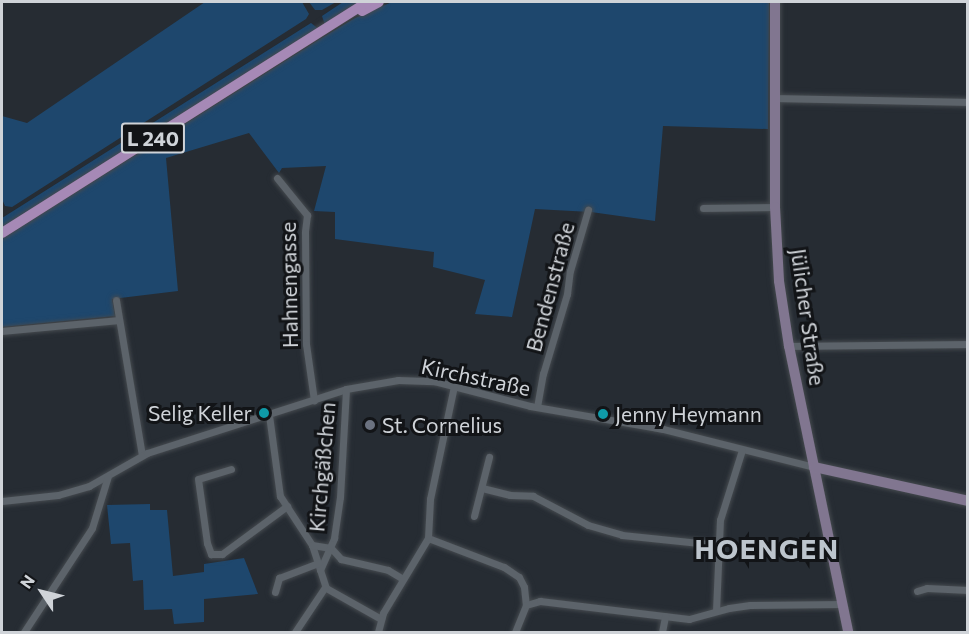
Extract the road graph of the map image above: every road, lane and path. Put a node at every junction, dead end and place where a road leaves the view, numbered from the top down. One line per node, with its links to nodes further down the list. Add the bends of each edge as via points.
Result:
1 (368, 2): 4 (main road, L 240)
2 (379, 2): 4 (main road, L 240)
3 (775, 2): 5 (main road, Jülicher Straße)
4 (340, 21): 11 (main road, L 240)
5 (776, 98): 6 (street); 8 (main road, Jülicher Straße)
6 (968, 102)
7 (278, 178): 19 (street, Hahnengasse, via 307,215 306,344)
8 (775, 207): 9 (street); 16 (main road, Jülicher Straße, via 779,281)
9 (703, 208)
10 (588, 210): 20 (street, Bendenstraße)
11 (2, 233)
12 (116, 300): 13 (street)
13 (118, 320): 14 (street); 23 (street)
14 (2, 331)
15 (968, 344): 16 (street)
16 (789, 346): 25 (main road, Jülicher Straße)
17 (454, 386): 18 (street, Kirchstraße, via 398,380); 20 (street, Kirchstraße); 33 (street, via 430,499)
18 (346, 389): 19 (street, Kirchstraße); 36 (street, Kirchgäßchen, via 340,497)
19 (314, 400): 21 (street, Kirchstraße)
20 (537, 407): 22 (street, Kirchstraße, via 663,429)
21 (269, 415): 23 (street, Kirchstraße); 31 (street, via 277,484)
22 (742, 450): 25 (street, Kirchstraße); 35 (street, via 720,520)
23 (142, 455): 27 (street, Kirchstraße)
24 (489, 456): 28 (street)
25 (814, 467): 30 (main road); 43 (main road, Jülicher Straße)
26 (231, 469): 31 (street, via 198,477 207,543 214,556)
27 (108, 476): 29 (street, Kirchstraße, via 70,492); 48 (street, via 92,528)
28 (482, 488): 32 (street); 35 (street, via 533,496 588,525 622,535)
29 (2, 501)
30 (968, 501)
31 (287, 506): 34 (street)
32 (474, 516)
33 (428, 538): 38 (street); 44 (street, via 512,572 524,587)
34 (312, 545): 36 (street, Kirchgäßchen); 37 (street)
35 (718, 545): 45 (street)
36 (331, 548): 37 (street, Kirchgäßchen); 38 (street, Kirchgäßchen, via 341,559 388,570)
37 (319, 567): 39 (street); 42 (street, via 279,578)
38 (403, 579): 47 (street)
39 (325, 587): 47 (street); 49 (street)
40 (968, 590): 41 (street)
41 (916, 591)
42 (275, 592)
43 (843, 604): 45 (street, via 750,605); 53 (main road, Jülicher Straße)
44 (526, 605): 46 (street, via 540,601); 51 (street)
45 (716, 611): 46 (street, via 689,619)
46 (665, 616): 52 (street)
47 (381, 620): 50 (street)
48 (24, 633)
49 (295, 633)
50 (378, 633)
51 (516, 633)
52 (662, 633)
53 (848, 633)

